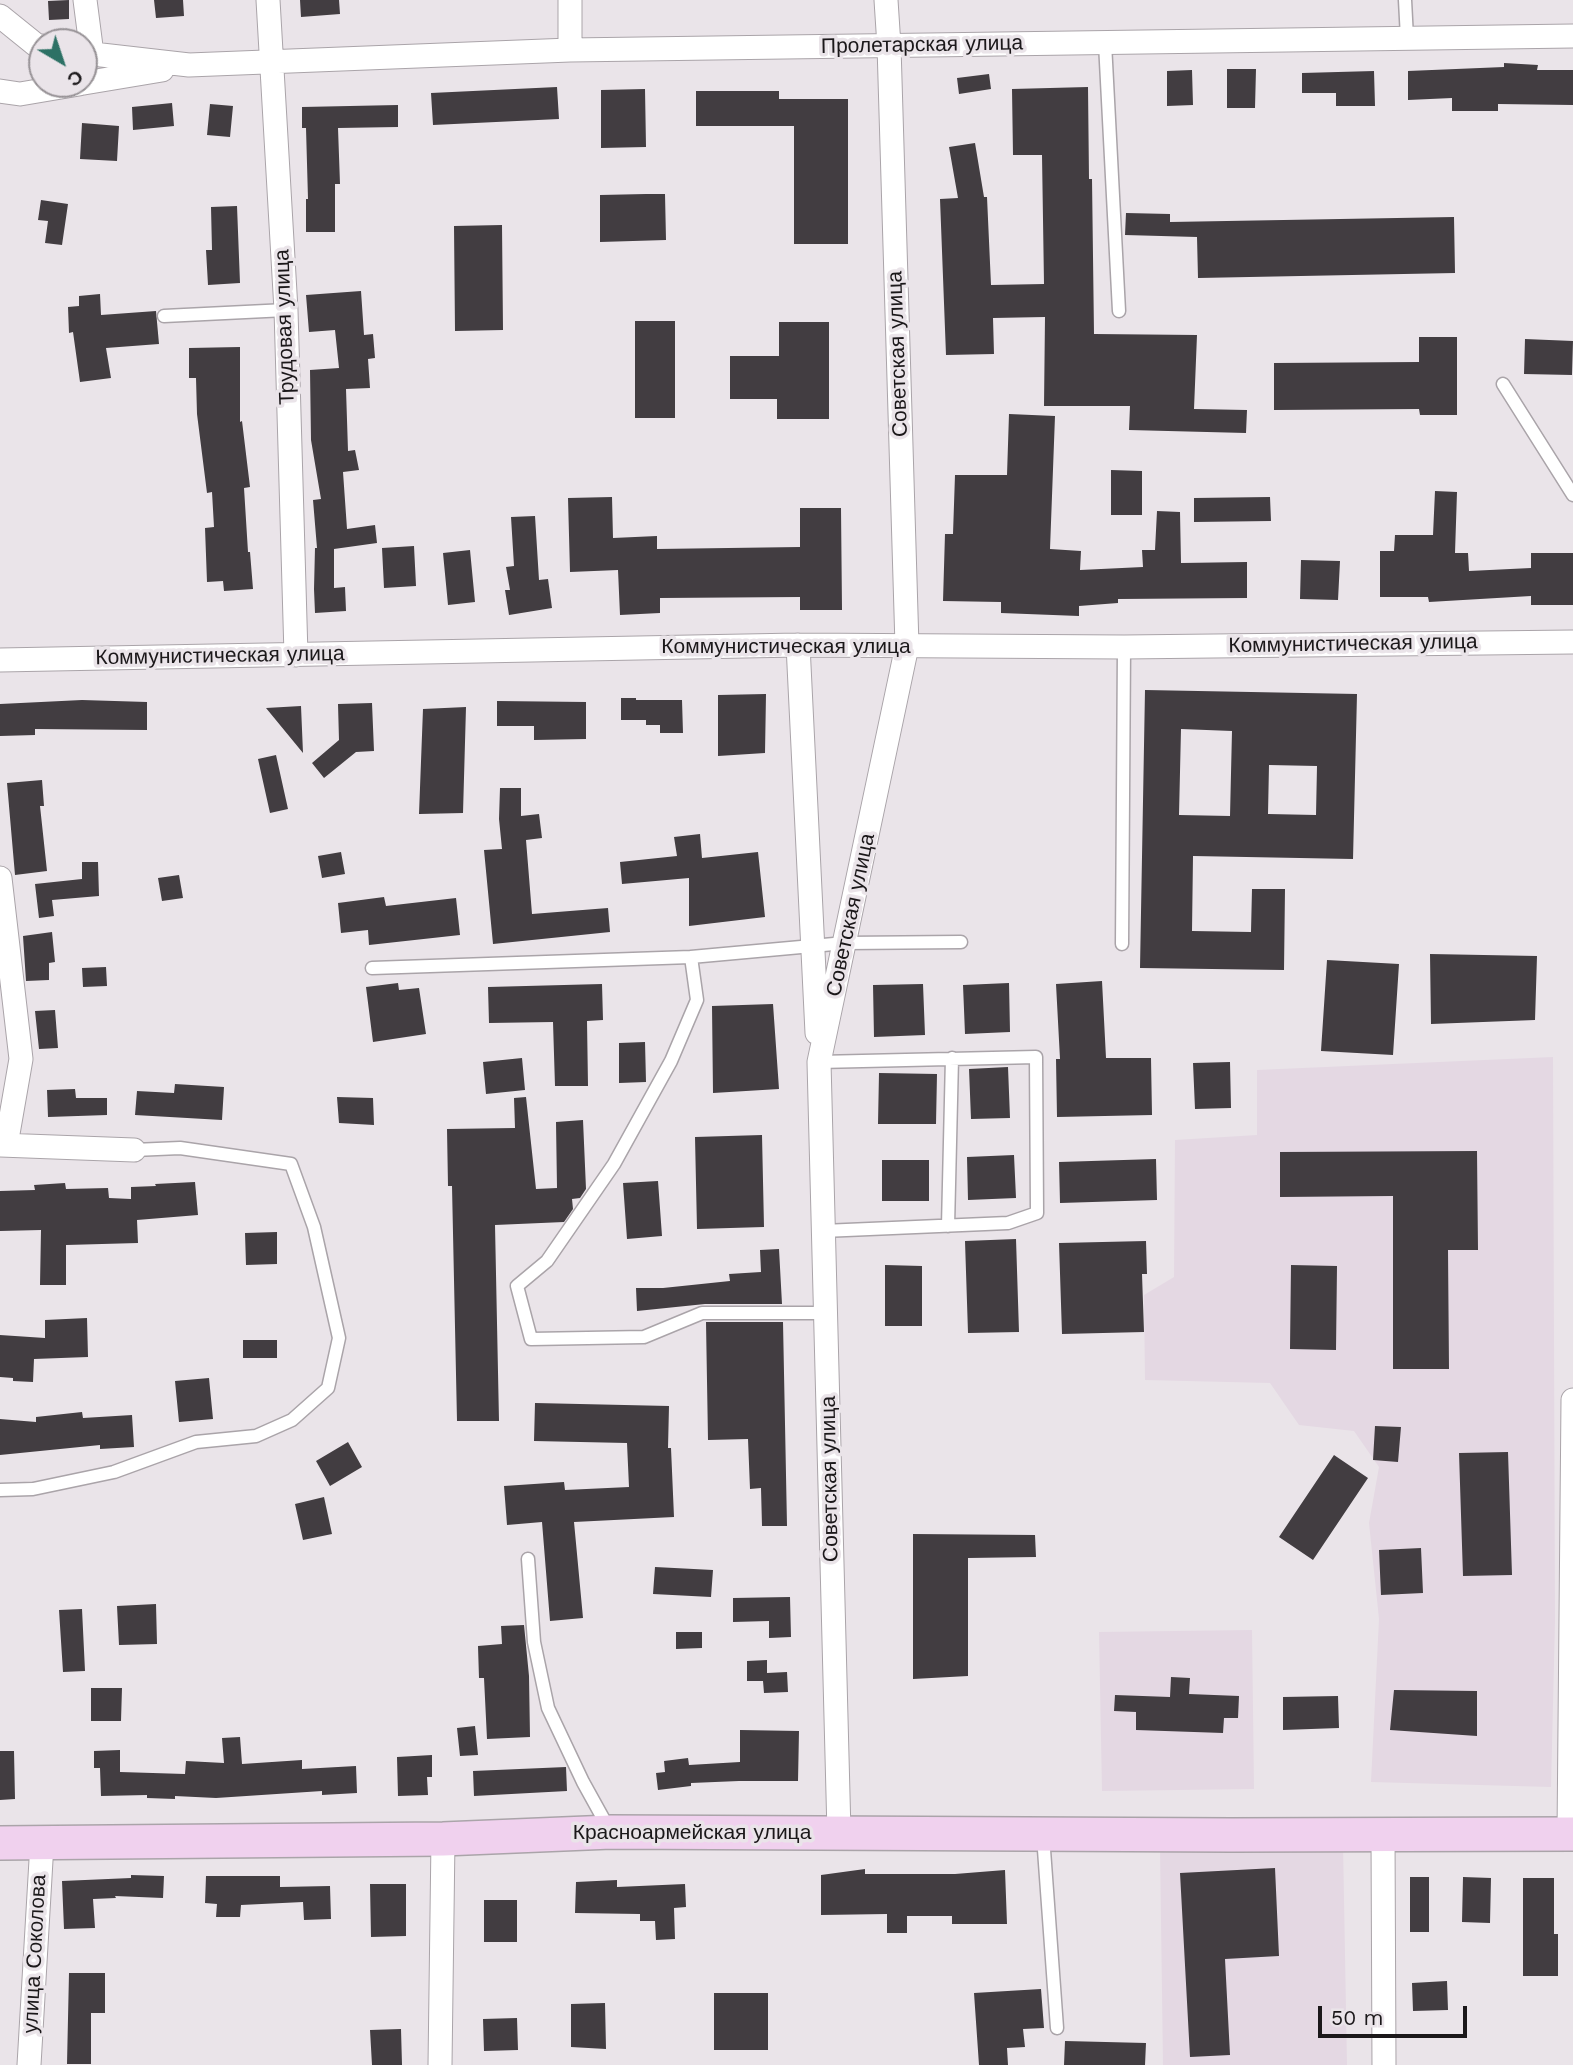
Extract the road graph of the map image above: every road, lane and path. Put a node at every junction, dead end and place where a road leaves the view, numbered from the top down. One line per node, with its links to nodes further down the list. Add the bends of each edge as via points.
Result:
1 (85, 0): 7 (street)
2 (268, 0): 15 (street, Трудовая улица)
3 (569, 0): 13 (street)
4 (886, 0): 12 (street, Советская улица)
5 (1405, 0): 9 (lane)
6 (0, 16): 10 (street)
7 (87, 28)
8 (1573, 36): 9 (street, Пролетарская улица)
9 (1406, 38): 11 (street, Пролетарская улица)
10 (28, 39)
11 (1105, 43): 12 (street, Пролетарская улица); 21 (lane)
12 (889, 46): 13 (street, Пролетарская улица); 27 (street, Советская улица)
13 (570, 50): 15 (street, Пролетарская улица)
14 (98, 54): 16 (street)
15 (271, 61): 16 (street, Пролетарская улица); 20 (street, Трудовая улица)
16 (189, 65): 17 (street)
17 (98, 81)
18 (0, 91): 19 (street)
19 (28, 93)
20 (286, 310): 22 (lane); 29 (street, Трудовая улица)
21 (1119, 311)
22 (164, 316)
23 (1503, 384): 24 (lane)
24 (1573, 495)
25 (1573, 642): 28 (street, Коммунистическая улица)
26 (798, 645): 27 (street, Коммунистическая улица); 29 (street, Коммунистическая улица); 35 (street)
27 (907, 646): 28 (street, Коммунистическая улица); 33 (street, Советская улица)
28 (1125, 646): 34 (lane)
29 (296, 655): 30 (street, Коммунистическая улица)
30 (0, 660)
31 (0, 878): 40 (street, via 21,1059)
32 (961, 942): 33 (lane)
33 (845, 943): 35 (lane); 39 (street, Советская улица)
34 (1122, 944)
35 (812, 947): 36 (lane); 39 (street)
36 (691, 957): 37 (lane); 44 (lane, via 696,1000 671,1061 614,1164 547,1261 517,1286 531,1339 644,1337 702,1313)
37 (372, 968)
38 (952, 1058): 39 (lane); 42 (lane); 42 (lane, via 1035,1057 1037,1213 1008,1223)
39 (819, 1062): 43 (street, Советская улица)
40 (3, 1145): 41 (street)
41 (134, 1150): 46 (lane, via 180,1148 291,1164 314,1227 339,1338 328,1388 292,1420 256,1436 196,1441 114,1472 33,1489)
42 (948, 1226): 43 (lane)
43 (823, 1231): 44 (street, Советская улица)
44 (826, 1313): 50 (street, Советская улица)
45 (1573, 1400): 48 (street)
46 (0, 1490)
47 (528, 1559): 49 (lane, via 534,1642 548,1708)
48 (1572, 1620): 52 (street)
49 (611, 1832): 50 (main road, Красноармейская улица); 54 (main road, Красноармейская улица)
50 (838, 1833): 51 (main road, Красноармейская улица)
51 (1042, 1834): 53 (main road, Красноармейская улица); 57 (lane)
52 (1571, 1834): 53 (main road, Красноармейская улица)
53 (1383, 1835): 60 (street)
54 (443, 1839): 56 (main road, Красноармейская улица); 59 (street)
55 (0, 1843): 56 (main road, Красноармейская улица)
56 (42, 1843): 58 (street, улица Соколова)
57 (1057, 2028)
58 (29, 2065)
59 (440, 2065)
60 (1384, 2065)

